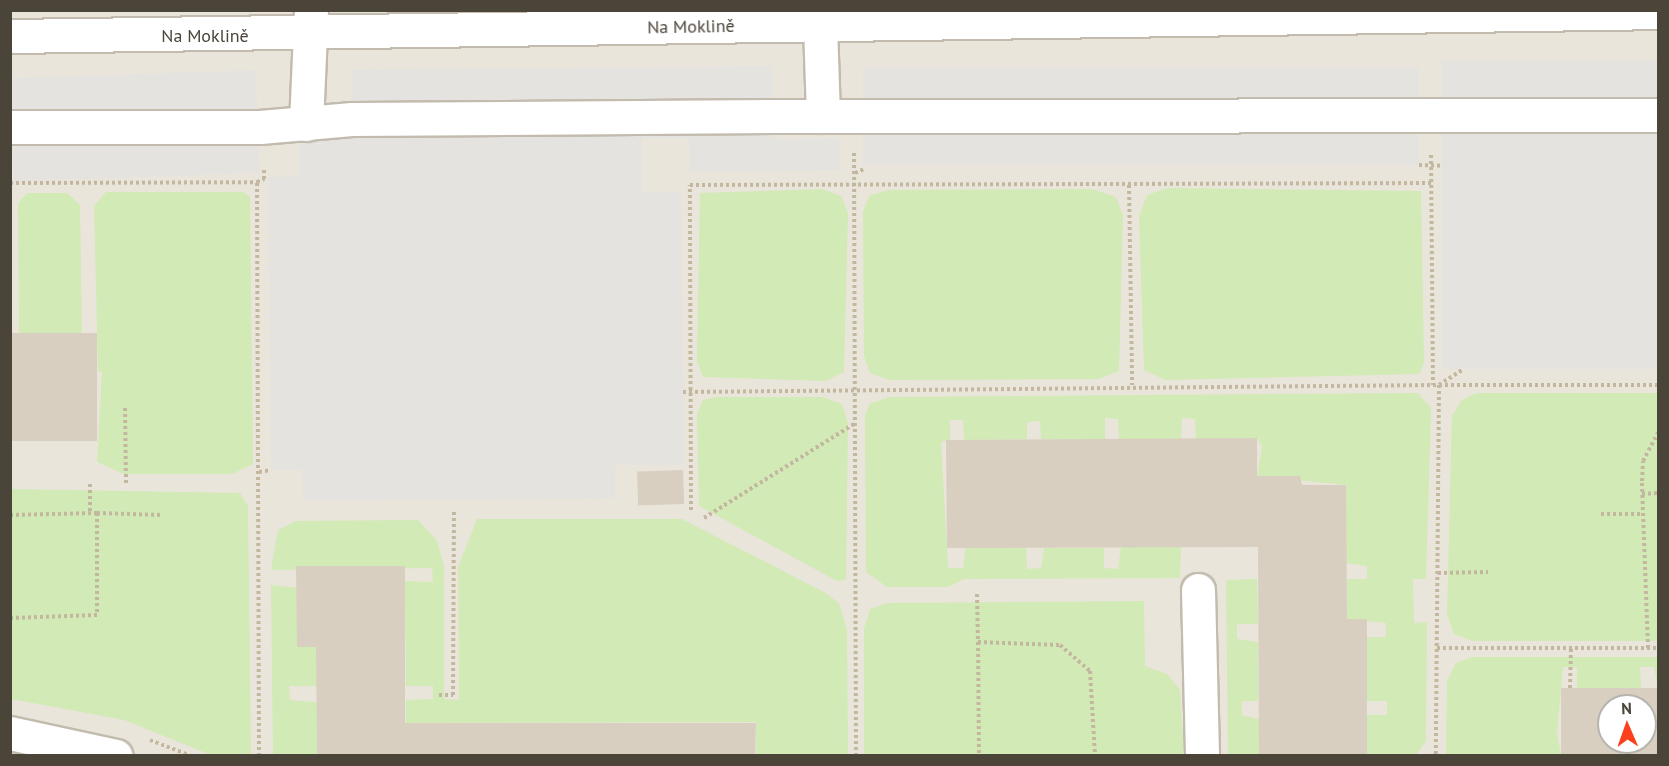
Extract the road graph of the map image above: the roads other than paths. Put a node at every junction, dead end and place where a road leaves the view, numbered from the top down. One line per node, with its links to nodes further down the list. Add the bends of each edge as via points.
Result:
1 (1659, 12): 3 (street, Na Moklině)
2 (310, 23): 3 (street, Na Moklině); 4 (street, Na Moklině); 7 (street)
3 (820, 25): 6 (street)
4 (10, 36)
5 (1659, 115): 6 (street)
6 (838, 117): 7 (street)
7 (306, 124): 8 (street)
8 (10, 127)
9 (1198, 590): 12 (street)
10 (11, 741): 11 (street)
11 (116, 756)
12 (1202, 756)

